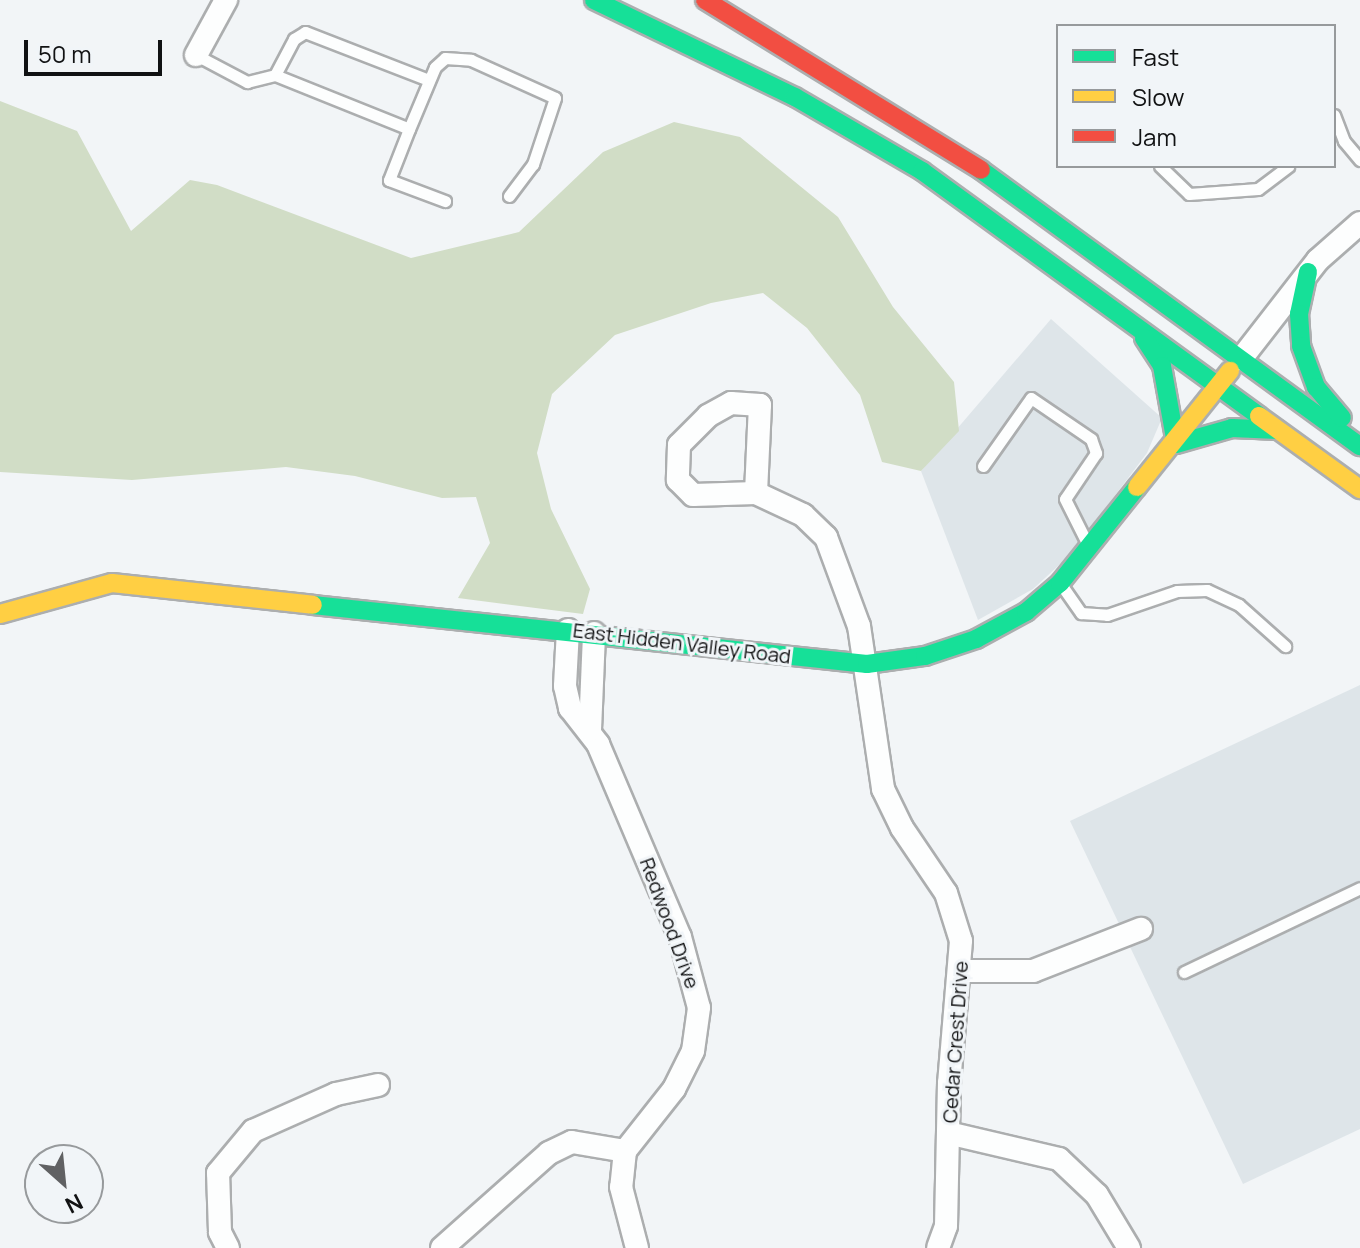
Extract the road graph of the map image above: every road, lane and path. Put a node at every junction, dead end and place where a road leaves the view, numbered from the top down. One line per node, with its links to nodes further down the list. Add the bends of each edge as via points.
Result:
1 (226, 0): 4 (street)
2 (594, 0): 16 (main road, via 795,97 922,171)
3 (705, 0): 17 (main road, via 942,142)
4 (196, 55): 5 (lane, via 247,82)
5 (275, 75): 6 (lane, via 294,39 305,32); 7 (lane)
6 (429, 80): 7 (lane); 12 (lane, via 435,67 455,56 555,98 533,164)
7 (409, 129): 13 (lane, via 389,180)
8 (1339, 142): 9 (lane)
9 (1360, 160)
10 (1162, 168): 11 (lane, via 1189,194 1258,189)
11 (1285, 168)
12 (509, 196)
13 (445, 201)
14 (1360, 223): 15 (street)
15 (1308, 272): 17 (street); 20 (main road, via 1299,314 1308,370)
16 (1121, 315): 18 (main road); 21 (main road, via 1152,346 1162,366)
17 (1241, 359): 18 (main road, East Hidden Valley Road); 22 (main road)
18 (1218, 386): 19 (main road); 21 (main road, East Hidden Valley Road)
19 (1278, 430): 21 (main road, via 1232,428); 24 (main road)
20 (1360, 438)
21 (1176, 444): 26 (main road, East Hidden Valley Road)
22 (1360, 446)
23 (983, 466): 26 (lane, via 1031,398 1091,439 1096,453 1065,499)
24 (1360, 489)
25 (756, 493): 25 (street, via 693,495 678,480 679,445 708,416 731,403 760,405); 32 (street, Cedar Crest Drive, via 803,515 826,537 840,563)
26 (1092, 550): 27 (main road, East Hidden Valley Road)
27 (1060, 583): 31 (lane, via 1081,613 1107,615 1177,591 1207,590 1239,605); 32 (main road, East Hidden Valley Road, via 1026,612 976,639 925,656)
28 (0, 614): 29 (main road, East Hidden Valley Road, via 112,583)
29 (568, 630): 30 (main road, East Hidden Valley Road); 33 (street, Redwood Drive, via 566,696)
30 (594, 633): 32 (main road, East Hidden Valley Road); 33 (street, Redwood Drive)
31 (1285, 646)
32 (867, 664): 36 (street, Cedar Crest Drive, via 883,789 946,893 961,941)
33 (590, 730): 40 (street, Redwood Drive, via 680,937 699,1008 693,1051)
34 (1360, 888): 37 (lane)
35 (1141, 929): 36 (street, via 1033,971)
36 (961, 971): 39 (street, Cedar Crest Drive)
37 (1184, 972)
38 (378, 1085): 41 (street, via 336,1094 253,1131 218,1173 220,1232)
39 (948, 1133): 44 (street, Cedar Crest Drive, via 946,1226); 45 (street, via 1059,1159 1097,1195)
40 (625, 1151): 42 (street, via 572,1142 549,1153); 43 (street, via 621,1187)
41 (228, 1248)
42 (442, 1248)
43 (637, 1248)
44 (938, 1248)
45 (1129, 1248)

